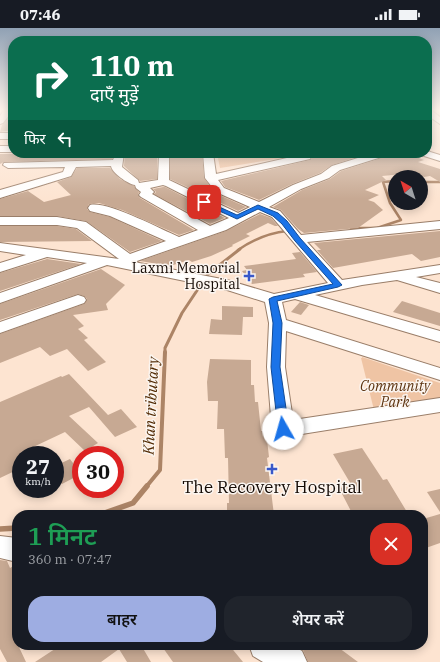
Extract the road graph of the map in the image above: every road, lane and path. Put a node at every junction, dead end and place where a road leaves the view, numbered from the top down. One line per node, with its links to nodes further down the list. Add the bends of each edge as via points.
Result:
1 (432, 149): 8 (street)
2 (12, 158): 10 (street)
3 (119, 158): 9 (street); 13 (street, via 116,168)
4 (164, 158): 14 (street)
5 (209, 158): 12 (street)
6 (301, 158): 12 (street)
7 (368, 158): 16 (street, via 336,168 325,176)
8 (440, 158)
9 (72, 164): 10 (street); 15 (street, via 67,174)
10 (8, 165): 11 (street)
11 (0, 173)
12 (211, 178): 16 (street, via 220,190)
13 (134, 182)
14 (163, 182): 18 (street); 21 (street, via 140,186 148,192 145,195)
15 (2, 191)
16 (258, 206): 18 (street); 22 (street, via 276,214)
17 (94, 208): 23 (street, via 114,213)
18 (237, 217): 21 (street)
19 (0, 221): 27 (street, via 57,221 81,225)
20 (440, 225): 22 (street)
21 (209, 231): 23 (street)
22 (293, 234): 31 (street)
23 (177, 241): 27 (street)
24 (0, 247): 25 (street)
25 (48, 253): 26 (street); 28 (street)
26 (107, 261): 27 (street); 34 (street)
27 (125, 262): 35 (street, via 227,285)
28 (0, 268)
29 (440, 269): 30 (street)
30 (394, 276): 31 (street); 32 (street)
31 (338, 285): 33 (street)
32 (440, 288)
33 (296, 294): 35 (street); 39 (street)
34 (0, 298)
35 (273, 299): 37 (street)
36 (78, 300): 38 (street)
37 (278, 323): 40 (street); 41 (street, via 276,367 283,429)
38 (0, 328)
39 (440, 337)
40 (440, 374)
41 (439, 407)
42 (0, 547): 43 (street)
43 (12, 549)

